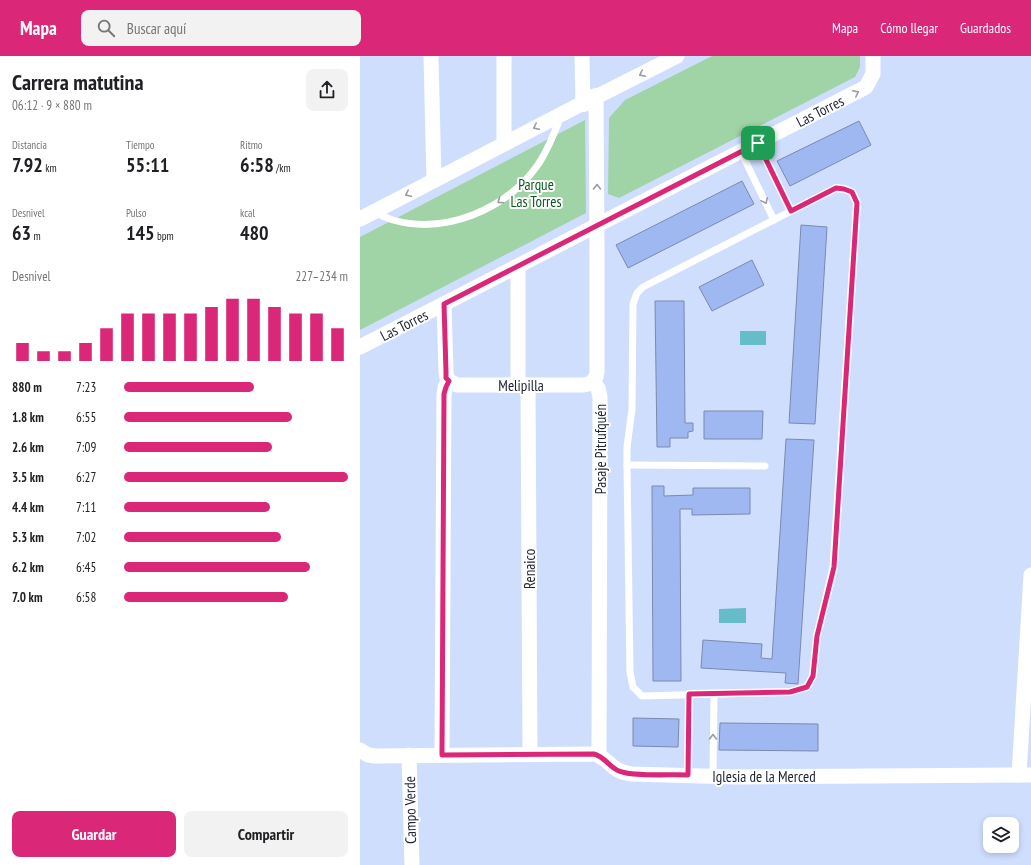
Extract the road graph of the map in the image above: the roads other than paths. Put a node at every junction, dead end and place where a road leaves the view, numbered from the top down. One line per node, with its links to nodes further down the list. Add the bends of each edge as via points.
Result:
1 (431, 56): 12 (street)
2 (504, 56): 10 (street)
3 (582, 56): 7 (street)
4 (677, 56): 6 (street)
5 (874, 56): 9 (street, Las Torres, one-way to 5, via 866,87 873,74)
6 (660, 60): 7 (street, one-way to 7)
7 (589, 100): 8 (street); 16 (street, one-way to 7)
8 (562, 114): 10 (street, one-way to 10); 14 (lane, one-way to 14, via 549,145 531,174 512,192 488,208 458,219 431,224)
9 (758, 143): 11 (street, Las Torres); 13 (lane)
10 (504, 144): 12 (street)
11 (741, 152): 15 (lane, one-way to 15); 16 (street, Las Torres)
12 (434, 180): 14 (street, one-way to 14)
13 (791, 211): 15 (lane); 27 (lane, via 836,188 852,192 857,203 834,567 817,636 813,676 807,687 790,692)
14 (366, 215)
15 (774, 220): 23 (lane, via 643,287 637,293 633,304 632,409)
16 (597, 226): 17 (street, Las Torres); 21 (street, via 597,372)
17 (518, 266): 18 (street, Las Torres); 22 (street, Renaico)
18 (444, 304): 19 (street, Las Torres); 20 (street, via 446,378)
19 (360, 347)
20 (449, 381): 22 (street, Melipilla, via 457,385); 31 (street, via 444,394)
21 (593, 381): 22 (street, Melipilla, via 589,384); 32 (street, Pasaje Pitrufquén, via 600,397)
22 (523, 385): 29 (street, Renaico)
23 (627, 465): 24 (lane); 26 (lane, via 630,672 633,687 642,696)
24 (765, 466)
25 (1031, 575): 34 (street)
26 (689, 694): 27 (lane); 33 (lane)
27 (714, 694): 35 (lane, one-way to 27)
28 (360, 750): 30 (street, via 375,756)
29 (530, 754): 31 (street); 32 (street)
30 (409, 755): 31 (street); 36 (street, Campo Verde)
31 (442, 755)
32 (599, 755): 33 (street, Iglesia de la Merced, via 614,768 625,773)
33 (688, 775): 35 (street, Iglesia de la Merced)
34 (1025, 775): 35 (street, Iglesia de la Merced)
35 (713, 776)
36 (412, 865)

